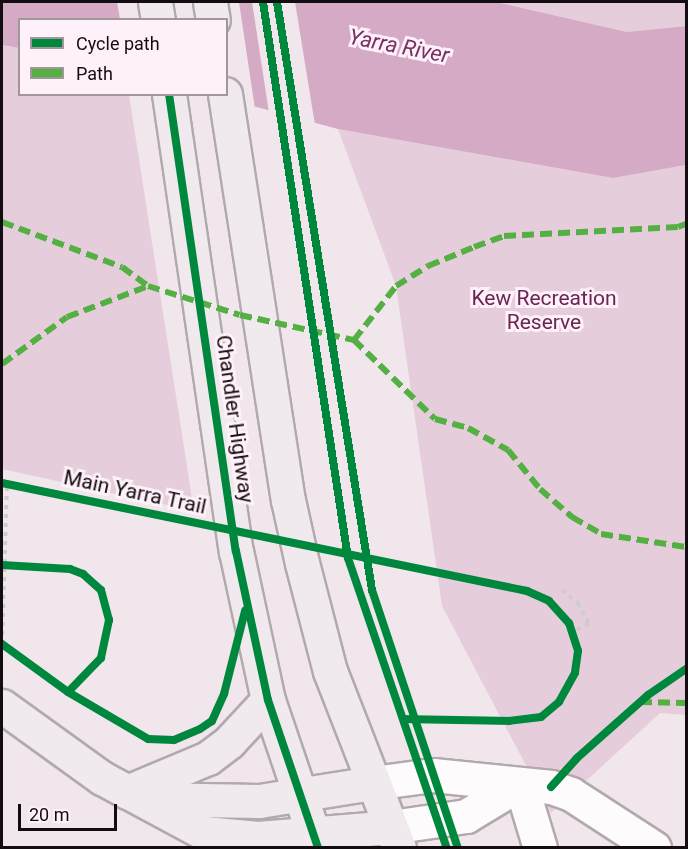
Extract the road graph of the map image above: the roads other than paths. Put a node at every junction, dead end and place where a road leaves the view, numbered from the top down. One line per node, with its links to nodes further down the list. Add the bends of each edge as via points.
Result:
1 (155, 2): 3 (main road)
2 (210, 2): 4 (main road)
3 (158, 18)
4 (213, 18)
5 (169, 96): 7 (main road, Chandler Highway, via 236,551)
6 (225, 96): 9 (main road, Chandler Highway, via 288,500 330,671)
7 (268, 700): 11 (main road, Chandler Highway); 12 (main road, via 229,742 208,758)
8 (2, 706): 12 (main road)
9 (373, 783): 10 (lane, via 433,775); 11 (main road); 13 (main road, Chandler Highway)
10 (518, 785): 13 (lane, via 466,816); 15 (lane); 16 (lane, via 551,787 572,794)
11 (298, 795): 12 (main road, via 246,801); 14 (main road, Chandler Highway)
12 (133, 796): 14 (main road, via 191,828 215,836)
13 (395, 837): 14 (main road)
14 (316, 842)
15 (540, 848)
16 (654, 848)

